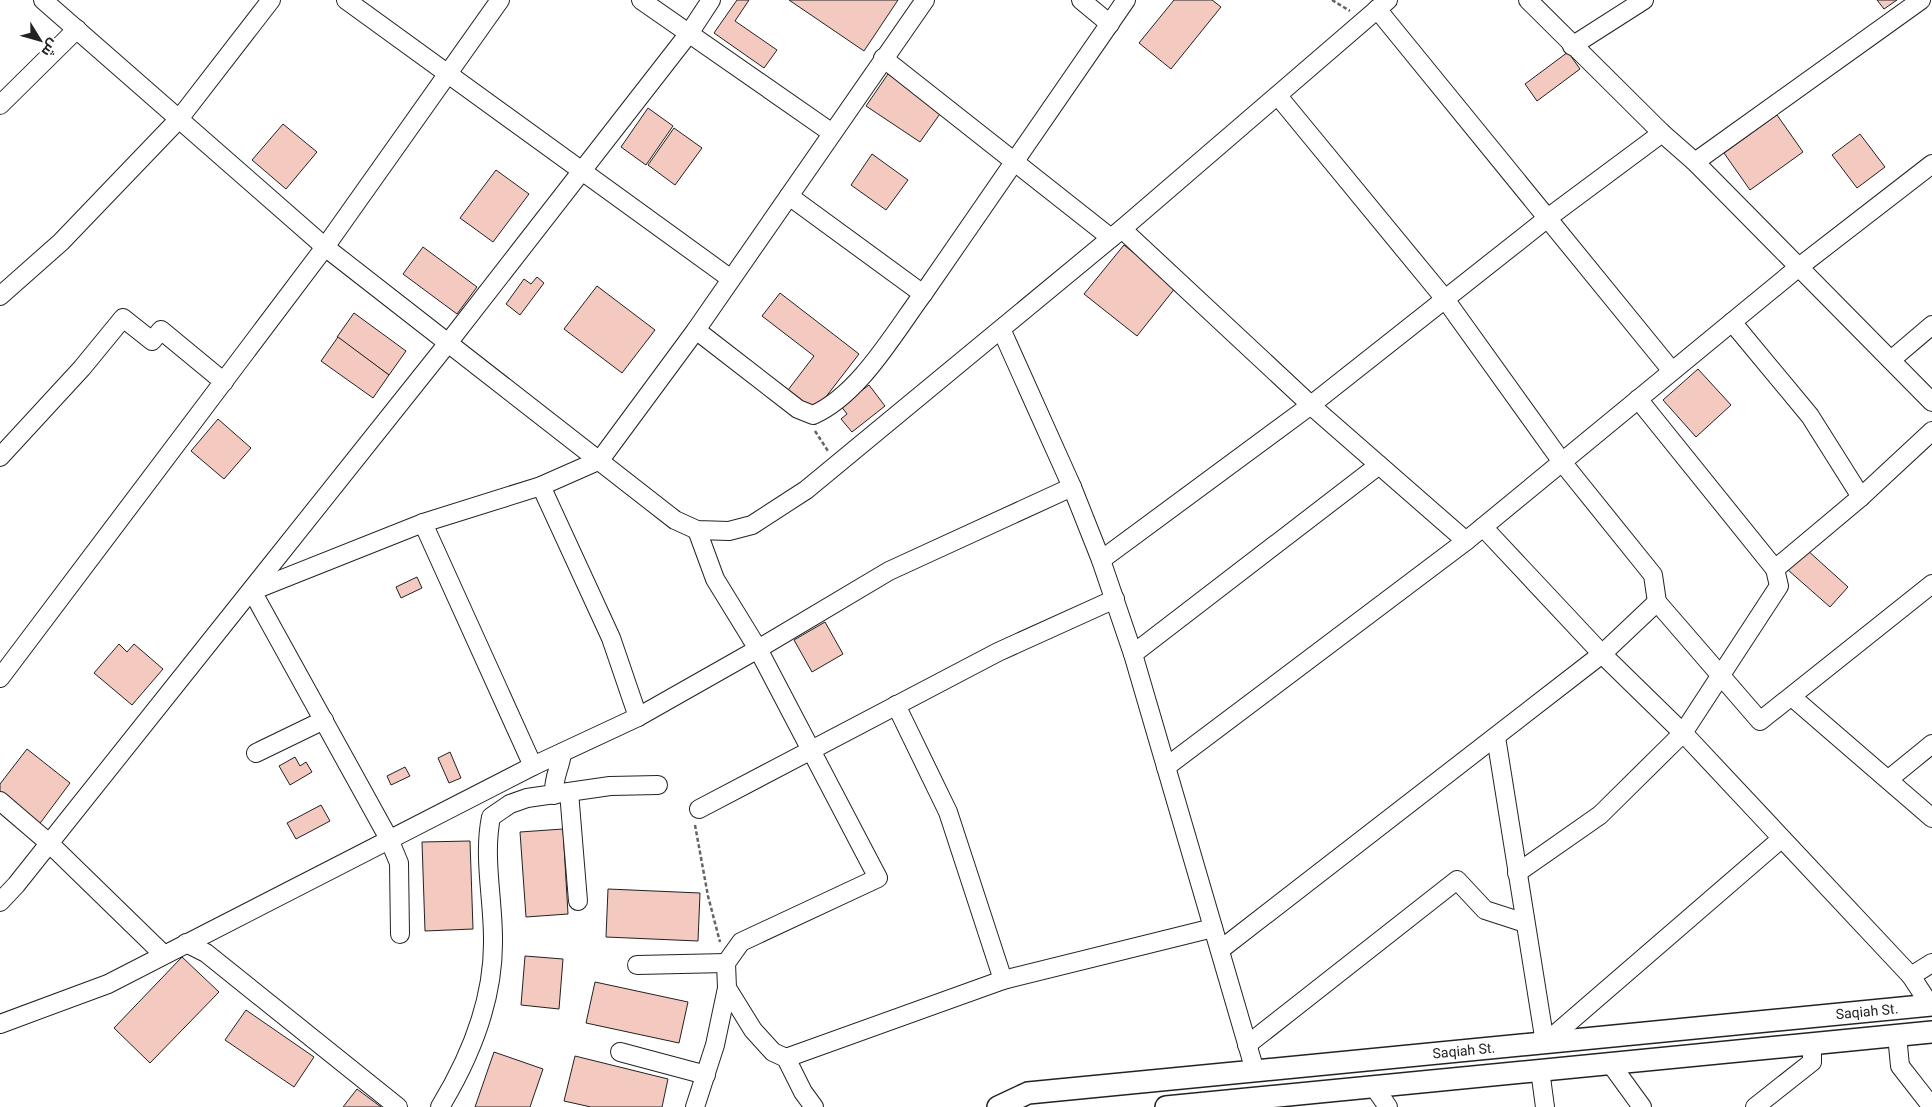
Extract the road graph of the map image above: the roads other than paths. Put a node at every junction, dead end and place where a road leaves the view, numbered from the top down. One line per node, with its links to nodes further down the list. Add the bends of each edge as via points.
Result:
1 (43, 0): 15 (street)
2 (271, 0): 22 (street)
3 (346, 0): 19 (street)
4 (500, 0): 19 (street)
5 (641, 0): 16 (street)
6 (711, 0): 16 (street)
7 (925, 0): 18 (street)
8 (1081, 0): 14 (street)
9 (1126, 0): 14 (street)
10 (1528, 0): 17 (street)
11 (1644, 0): 17 (street)
12 (1921, 0): 26 (street)
13 (1376, 9): 20 (street); 30 (street)
14 (1110, 24): 25 (street)
15 (77, 29): 21 (street); 22 (street)
16 (690, 32): 23 (street); 28 (street)
17 (1572, 46): 24 (street)
18 (884, 58): 23 (street); 25 (street)
19 (448, 73): 28 (street); 32 (street)
20 (1278, 96): 31 (street); 37 (street)
21 (0, 105)
22 (179, 119): 32 (street); 36 (street, via 61,242)
23 (832, 133): 29 (street)
24 (1662, 133): 26 (street); 30 (street)
25 (1014, 160): 31 (street); 35 (street)
26 (1695, 162): 33 (street)
27 (1932, 164): 33 (street)
28 (582, 170): 34 (street); 42 (street)
29 (789, 196): 34 (street); 35 (street)
30 (1549, 217): 37 (street); 44 (street)
31 (1117, 234): 41 (street); 48 (street)
32 (326, 247): 42 (street); 45 (street)
33 (1799, 267): 38 (street); 43 (street)
34 (731, 279): 40 (street)
35 (924, 294): 40 (street, via 859,379 830,408 813,415 798,409)
36 (0, 296)
37 (1445, 299): 48 (street); 52 (street)
38 (1732, 322): 44 (street); 56 (street, via 1810,416)
39 (1932, 325): 43 (street)
40 (696, 330): 51 (street)
41 (1002, 330): 55 (street); 59 (street, via 837,466 777,511 752,525 730,531)
42 (448, 343): 51 (street); 64 (street)
43 (1891, 360): 47 (street)
44 (1672, 371): 46 (street)
45 (224, 382): 50 (street, via 161,330 152,342 123,318); 71 (street)
46 (1638, 399): 52 (street); 62 (street)
47 (1932, 402)
48 (1311, 405): 53 (street); 61 (street)
49 (1932, 431): 56 (street)
50 (0, 457)
51 (600, 460): 54 (street); 59 (street, via 675,520)
52 (1562, 462): 58 (street); 66 (street, via 1653,575)
53 (1379, 466): 60 (street); 68 (street)
54 (541, 486): 57 (street); 74 (street, via 611,638)
55 (1072, 487): 61 (street); 67 (street, via 889,571)
56 (1861, 497): 62 (street)
57 (423, 523): 64 (street); 82 (street)
58 (1483, 527): 60 (street); 69 (street)
59 (697, 530): 67 (street, via 715,579)
60 (1466, 541): 83 (street)
61 (1101, 560): 65 (street)
62 (1775, 569): 70 (street, via 1779,586)
63 (1932, 584): 72 (street)
64 (252, 591): 75 (street); 92 (street)
65 (1115, 599): 68 (street); 73 (street, via 998,652)
66 (1657, 602): 69 (street); 70 (street)
67 (758, 649): 74 (street); 79 (street)
68 (1133, 654): 83 (street)
69 (1602, 654): 76 (street); 77 (street)
70 (1720, 675): 72 (street, via 1760,721); 76 (street)
71 (0, 678)
72 (1792, 697): 84 (street)
73 (896, 705): 79 (street); 106 (street, via 948,812)
74 (638, 717): 81 (street)
75 (324, 720): 80 (street); 90 (street)
76 (1683, 733): 91 (street); 93 (street, via 1600,815)
77 (1496, 737): 93 (street); 100 (street)
78 (1932, 744): 84 (street)
79 (811, 750): 88 (street); 102 (street, via 878,878 741,942)
80 (256, 753)
81 (562, 753): 82 (street); 86 (street, via 561,767 553,779)
82 (533, 766): 90 (street)
83 (1166, 767): 97 (street)
84 (1889, 779): 89 (street)
85 (658, 785): 86 (street, via 610,786)
86 (562, 793): 95 (street); 126 (street, via 510,804 491,818 487,836 493,940 489,990 475,1037)
87 (0, 801): 92 (street)
88 (699, 809)
89 (1932, 818)
90 (389, 839): 98 (street, via 400,863); 99 (street)
91 (1781, 839): 105 (street); 112 (street)
92 (49, 843): 94 (street); 101 (street)
93 (1517, 873): 96 (street)
94 (0, 902)
95 (578, 902)
96 (1525, 923): 112 (street); 114 (street, via 1485,910 1457,880)
97 (1213, 928): 100 (street); 106 (street)
98 (400, 934)
99 (186, 943): 101 (street); 125 (street, via 206,953)
100 (1220, 950): 114 (street)
101 (164, 954): 109 (street, via 108,984)
102 (726, 963): 104 (street); 107 (street)
103 (1932, 963): 105 (street)
104 (637, 965)
105 (1911, 976): 108 (street)
106 (1003, 980): 116 (street)
107 (727, 988): 116 (street, via 753,1030 773,1052); 120 (street)
108 (1931, 1005): 112 (main road, Saqiah St.)
109 (0, 1024)
110 (1932, 1032): 111 (main road, Saqiah St.)
111 (1897, 1035): 113 (main road, Saqiah St.); 124 (street, via 1900,1066)
112 (1545, 1043): 119 (main road, Saqiah St.)
113 (1812, 1043): 117 (main road, Saqiah St.); 122 (street, via 1812,1062)
114 (1247, 1045): 119 (street)
115 (620, 1052): 120 (street)
116 (786, 1058): 128 (street)
117 (1610, 1063): 118 (main road, Saqiah St.); 133 (street)
118 (1540, 1070): 121 (main road, Saqiah St.); 132 (street)
119 (1255, 1071): 129 (main road, Saqiah St., via 1028,1093)
120 (706, 1075): 127 (street)
121 (1374, 1087): 123 (main road, Saqiah St.); 131 (street)
122 (1774, 1101): 134 (street)
123 (1264, 1102): 130 (main road, Saqiah St.)
124 (1932, 1106)
125 (398, 1107)
126 (440, 1107)
127 (696, 1107)
128 (814, 1107)
129 (998, 1107)
130 (1166, 1107)
131 (1388, 1107)
132 (1545, 1107)
133 (1642, 1107)
134 (1755, 1107)

